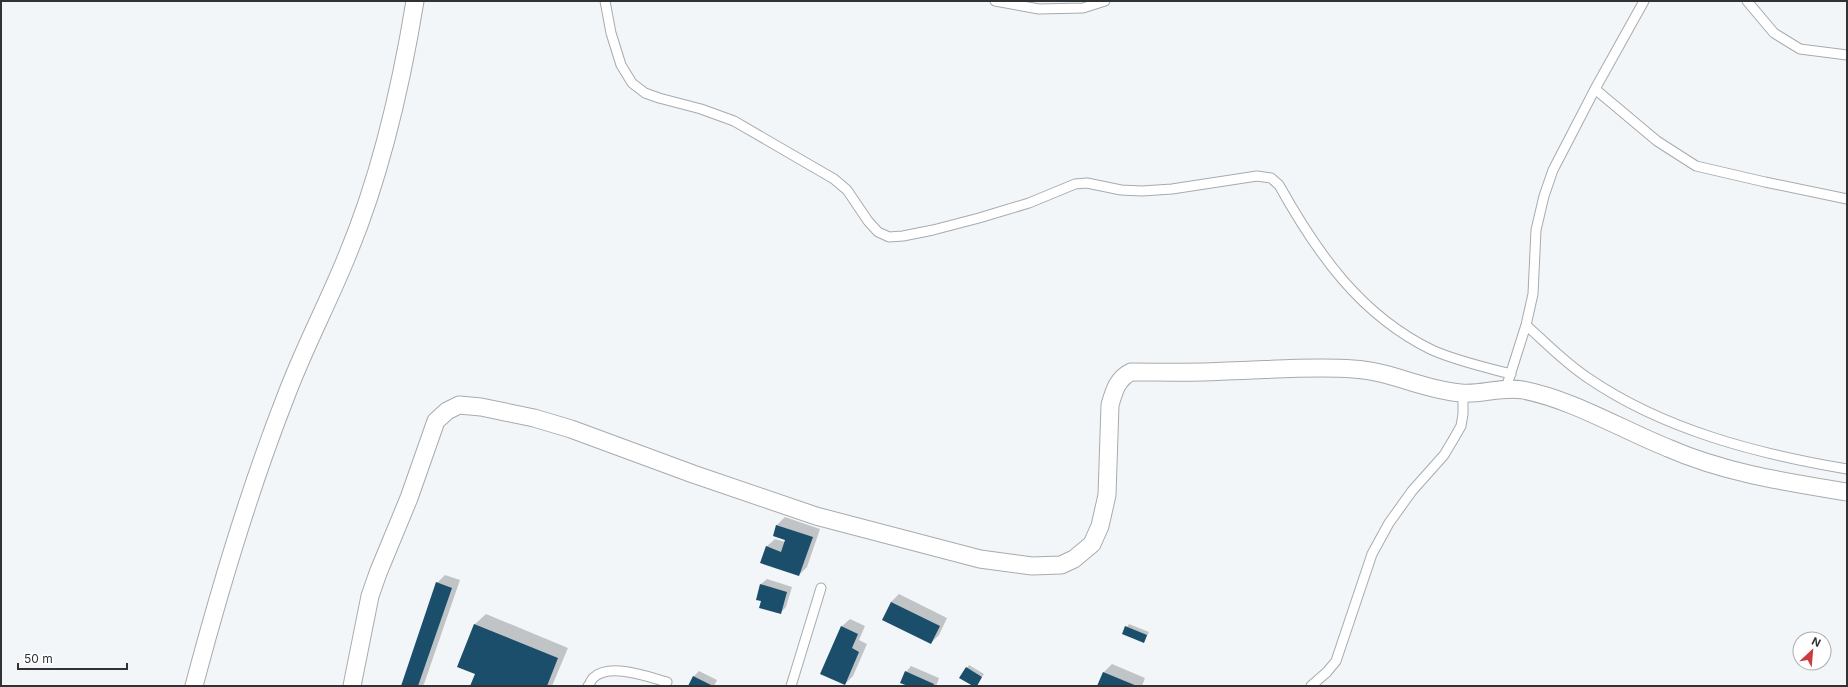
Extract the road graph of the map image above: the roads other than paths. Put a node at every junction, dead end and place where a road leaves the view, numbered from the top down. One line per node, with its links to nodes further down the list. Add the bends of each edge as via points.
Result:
1 (415, 1): 17 (street, via 386,139 368,198 348,256 295,371 274,426 215,607)
2 (605, 1): 11 (lane, via 621,65 632,83 645,93 658,98 734,121 834,179 848,190 878,232 889,237 918,233 979,218 1029,203 1075,184 1086,183 1142,191 1257,176 1271,178 1279,185 1325,259 1367,306 1432,350)
3 (995, 1): 4 (lane, via 1039,9 1083,8)
4 (1105, 1)
5 (1644, 1): 8 (lane)
6 (1747, 1): 7 (lane, via 1774,33 1800,49)
7 (1847, 55)
8 (1594, 89): 9 (lane, via 1657,141 1696,166); 10 (lane, via 1553,170 1544,196 1536,230 1532,294)
9 (1847, 199)
10 (1526, 325): 11 (lane); 13 (lane, via 1559,356 1588,378 1626,401 1668,421 1765,453)
11 (1508, 381): 12 (street, via 1486,392); 14 (street, via 1524,390 1568,405 1668,449 1713,465 1757,477)
12 (1463, 393): 18 (street, via 1440,390 1396,376 1355,369 1131,372 1118,382 1110,405 1107,495 1100,526 1092,544 1074,559 1061,565 1032,566 980,560 816,516 571,429 534,418 458,405 447,410 436,421 409,498 378,573 370,596); 21 (lane, via 1461,426 1444,455 1388,523 1372,554 1338,656 1327,672)
13 (1847, 469)
14 (1847, 492)
15 (821, 588): 20 (lane)
16 (667, 682): 19 (lane, via 625,671 608,671 593,678)
17 (194, 686)
18 (352, 686)
19 (588, 686)
20 (790, 686)
21 (1311, 686)

